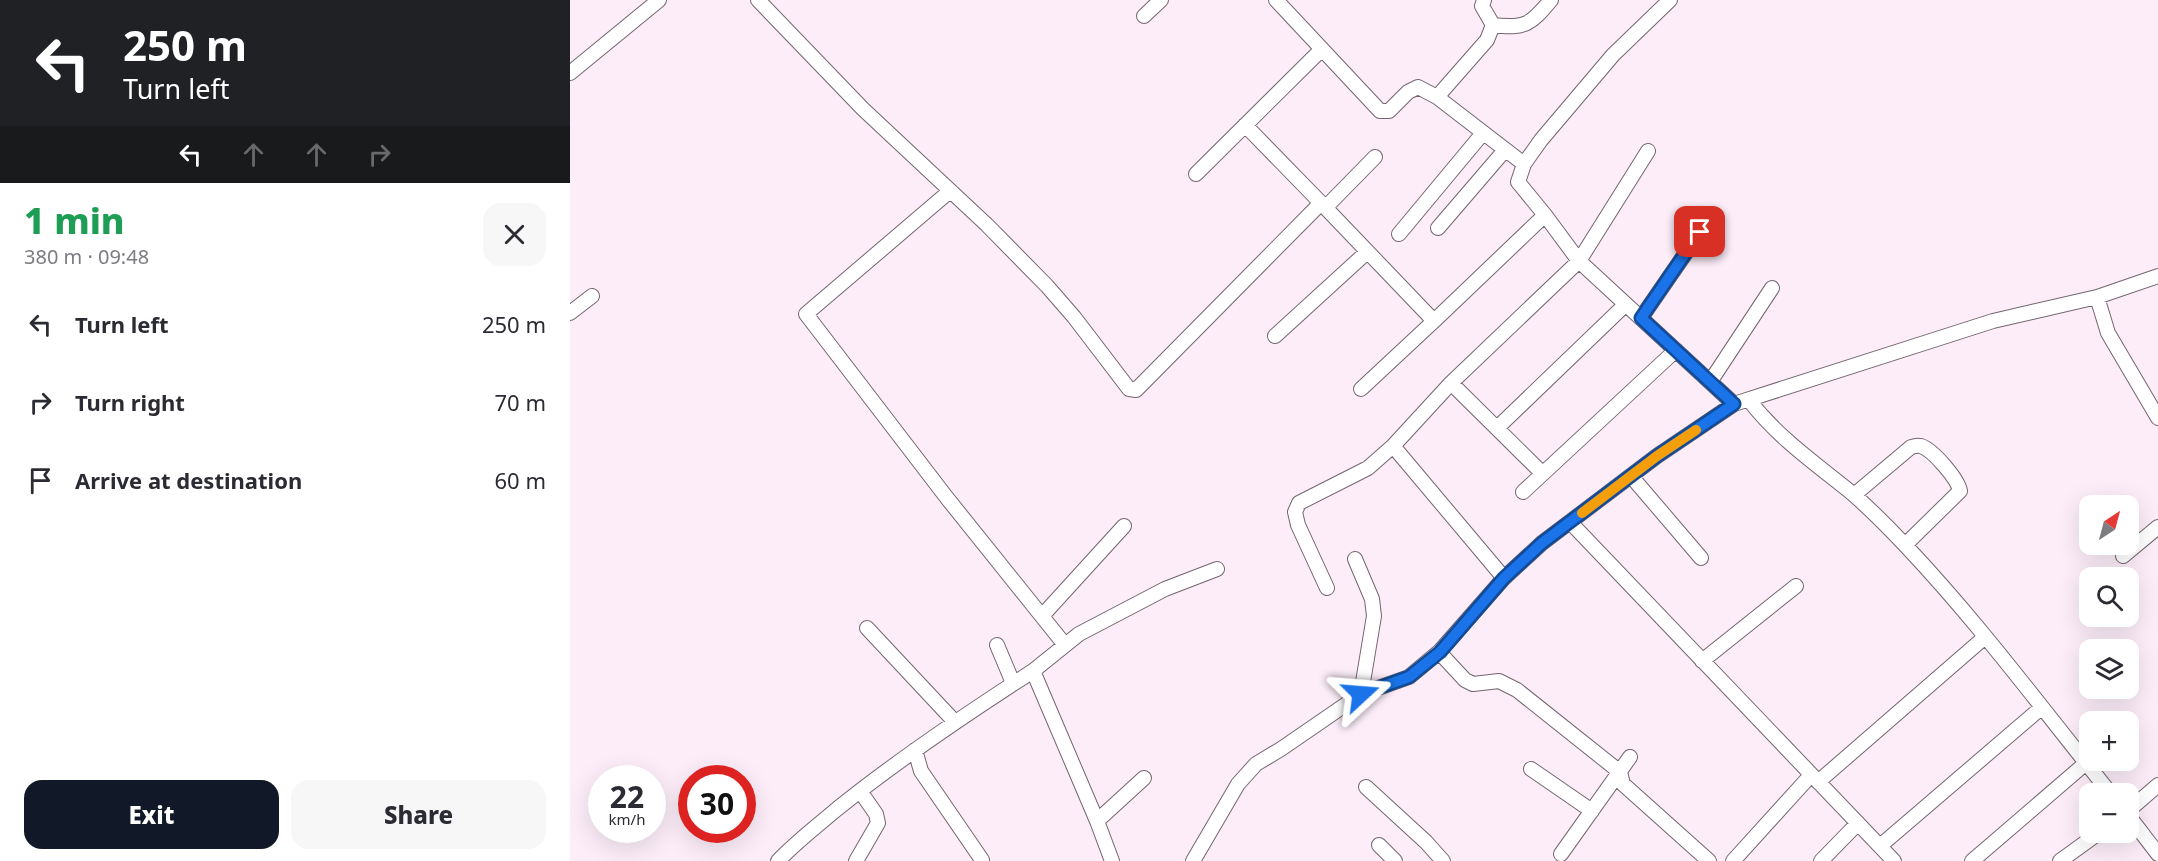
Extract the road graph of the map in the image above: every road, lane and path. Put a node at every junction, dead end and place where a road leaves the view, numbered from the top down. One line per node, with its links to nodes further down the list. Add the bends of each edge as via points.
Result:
1 (659, 0): 11 (street)
2 (758, 0): 20 (street, via 863,109)
3 (1161, 0): 8 (street)
4 (1276, 0): 10 (street)
5 (1484, 0): 9 (street, via 1482,6)
6 (1551, 0): 9 (street, via 1525,25)
7 (1670, 0): 18 (street, via 1613,55)
8 (1144, 16)
9 (1493, 25): 12 (street, via 1487,40)
10 (1322, 49): 12 (street, via 1380,111 1389,111 1418,87); 13 (street)
11 (570, 73)
12 (1437, 97): 14 (street)
13 (1245, 125): 19 (street); 21 (street)
14 (1483, 133): 15 (street); 25 (street)
15 (1505, 150): 18 (street); 24 (street)
16 (1648, 151): 27 (street)
17 (1375, 157): 21 (street)
18 (1524, 164): 22 (street, via 1518,182)
19 (1196, 174)
20 (950, 190): 21 (street, via 1047,286 1132,390); 61 (street, via 806,314)
21 (1324, 205): 26 (street)
22 (1545, 215): 27 (street); 35 (street)
23 (1712, 215): 34 (street)
24 (1438, 228)
25 (1399, 234)
26 (1367, 252): 35 (street); 36 (street)
27 (1579, 261): 32 (street); 39 (street)
28 (2158, 276): 31 (street)
29 (1772, 288): 38 (street)
30 (592, 296): 33 (street)
31 (2097, 297): 41 (street, via 1993,321); 43 (street, via 2108,333)
32 (1626, 304): 34 (street); 44 (street)
33 (570, 313)
34 (1641, 318): 37 (street)
35 (1434, 321): 40 (street)
36 (1275, 336)
37 (1676, 350): 38 (street); 46 (street)
38 (1710, 382): 42 (street)
39 (1451, 383): 44 (street); 45 (street)
40 (1361, 389)
41 (1749, 400): 42 (street); 49 (street, via 1783,438)
42 (1734, 404): 47 (street)
43 (2158, 418)
44 (1497, 428): 46 (street)
45 (1393, 446): 58 (street); 60 (street, via 1368,468 1299,503 1295,512 1298,525)
46 (1542, 473): 48 (street)
47 (1631, 476): 50 (street); 55 (street)
48 (1523, 492)
49 (1854, 495): 53 (street); 53 (street, via 1911,447 1925,447 1954,476 1960,491)
50 (1570, 522): 58 (street); 67 (street)
51 (1124, 526): 61 (street)
52 (2158, 527): 54 (street)
53 (1905, 545): 63 (street)
54 (2123, 556)
55 (1701, 558)
56 (1355, 559): 70 (street, via 1372,599 1374,616)
57 (1216, 569): 65 (street, via 1164,589)
58 (1504, 578): 66 (street)
59 (1796, 586): 67 (street)
60 (1327, 588)
61 (1042, 616): 65 (street)
62 (867, 628): 72 (street)
63 (1985, 637): 71 (street); 81 (street)
64 (997, 645): 69 (street)
65 (1065, 645): 68 (street)
66 (1440, 652): 70 (street, via 1409,677); 78 (street, via 1473,684 1499,681 1517,690)
67 (1702, 661): 81 (street)
68 (1033, 671): 69 (street); 88 (street)
69 (1013, 683): 72 (street)
70 (1361, 694): 100 (street, via 1256,764 1238,784)
71 (2041, 708): 74 (street); 93 (street)
72 (955, 722): 73 (street)
73 (915, 750): 85 (street); 96 (street, via 921,771)
74 (2079, 754)
75 (1630, 757): 78 (street)
76 (1531, 769): 87 (street)
77 (2079, 769): 107 (street)
78 (1620, 771): 87 (street); 103 (street, via 1623,784)
79 (2092, 771): 82 (street)
80 (1144, 778): 88 (street)
81 (1815, 778): 89 (street); 104 (street)
82 (2102, 783)
83 (2158, 785): 86 (street)
84 (1366, 787): 102 (street)
85 (860, 791): 97 (street); 98 (street, via 878,823)
86 (2139, 803)
87 (1592, 811): 94 (street)
88 (1097, 821): 99 (street)
89 (1858, 823): 93 (street); 105 (street)
90 (2139, 828): 95 (street)
91 (2085, 843): 108 (street)
92 (1379, 845): 101 (street)
93 (1880, 846): 106 (street)
94 (1561, 854)
95 (2158, 854)
96 (982, 860)
97 (778, 861)
98 (856, 861)
99 (1112, 861)
100 (1193, 861)
101 (1395, 861)
102 (1443, 861)
103 (1709, 861)
104 (1733, 861)
105 (1821, 861)
106 (1894, 861)
107 (1972, 861)
108 (2060, 861)

